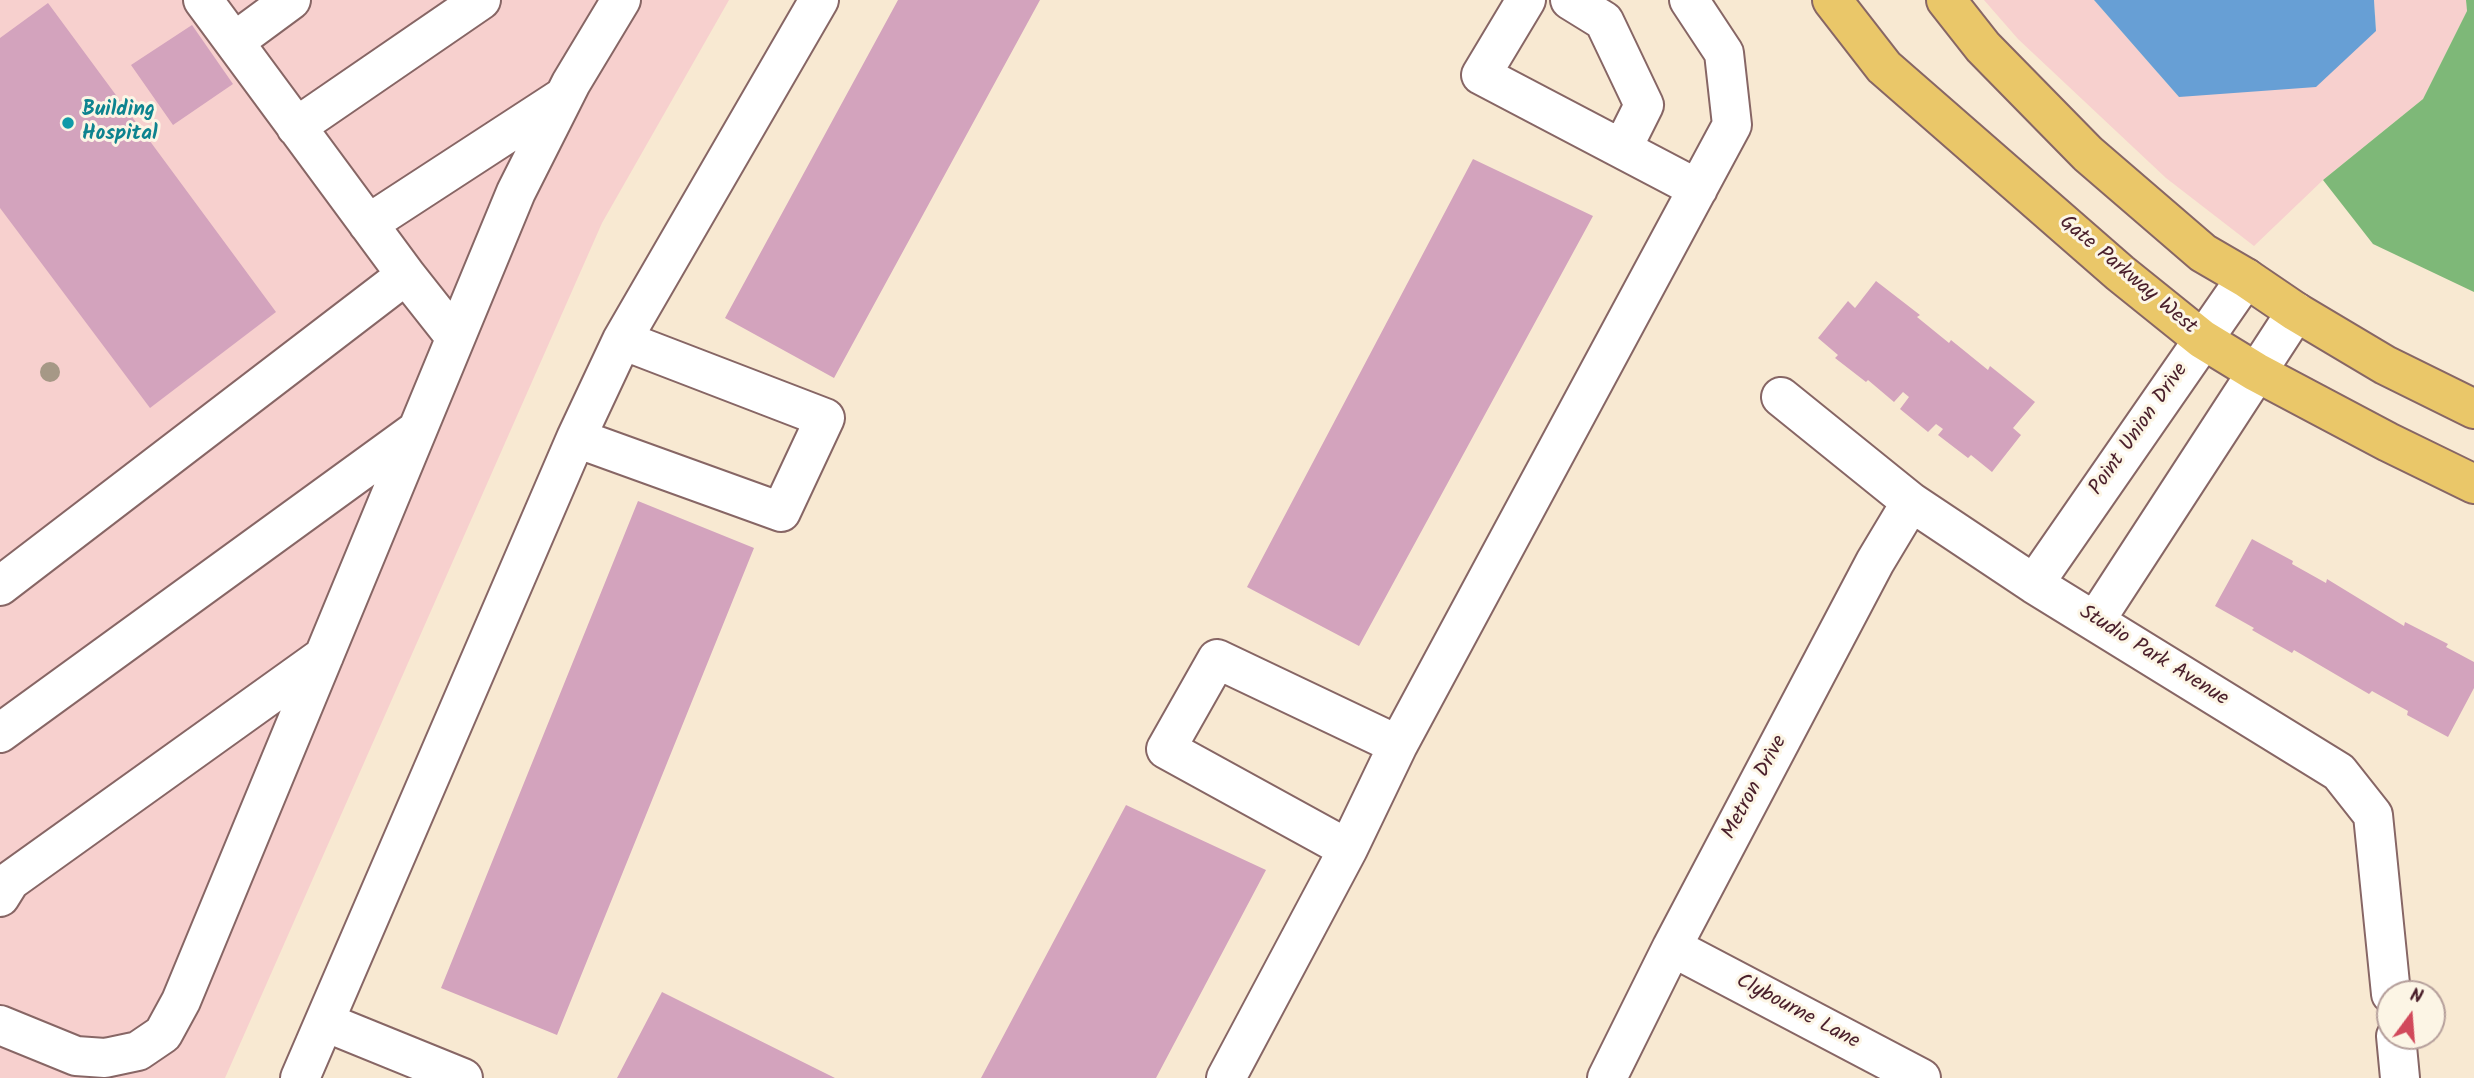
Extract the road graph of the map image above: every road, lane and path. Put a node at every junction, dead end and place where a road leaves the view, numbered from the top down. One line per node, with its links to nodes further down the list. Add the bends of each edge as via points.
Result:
1 (202, 0): 11 (street)
2 (291, 0): 11 (street)
3 (481, 0): 13 (street)
4 (621, 0): 12 (street)
5 (819, 0): 22 (street)
6 (1526, 0): 14 (street, via 1481,75)
7 (1570, 0): 14 (street, via 1604,21 1644,105)
8 (1689, 0): 15 (street, via 1724,53 1732,125)
9 (1832, 0): 21 (main road, Gate Parkway West, via 1884,67)
10 (1947, 0): 18 (main road, via 1983,47 2088,154 2203,253)
11 (234, 42): 13 (street)
12 (564, 97): 16 (street); 20 (street, via 516,192)
13 (296, 127): 16 (street)
14 (1622, 149): 15 (street)
15 (1698, 189): 35 (street)
16 (368, 224): 17 (street)
17 (406, 275): 20 (street); 31 (street)
18 (2246, 278): 19 (main road); 21 (street, Point Union Drive)
19 (2296, 312): 23 (street); 25 (main road, via 2385,365)
20 (455, 337): 26 (street)
21 (2203, 339): 23 (main road, Gate Parkway West); 30 (street, Point Union Drive)
22 (622, 340): 27 (street); 27 (street, via 825,418 781,512)
23 (2256, 372): 28 (main road, Gate Parkway West); 32 (street)
24 (1781, 397): 29 (street, Studio Park Avenue)
25 (2474, 410)
26 (417, 430): 33 (street); 34 (street)
27 (576, 438): 40 (street)
28 (2474, 484)
29 (1912, 502): 30 (street, Studio Park Avenue); 38 (street, Metron Drive, via 1875,562)
30 (2034, 583): 32 (street, Studio Park Avenue)
31 (0, 586)
32 (2095, 621): 39 (street, Studio Park Avenue, via 2339,772 2373,815)
33 (324, 656): 37 (street); 41 (street, via 181,1001 163,1034 138,1051 95,1058 76,1056)
34 (0, 733)
35 (1398, 745): 36 (street); 36 (street, via 1217,659 1166,749)
36 (1348, 849): 45 (street)
37 (3, 882)
38 (1672, 947): 46 (street, Metron Drive); 47 (street, Clybourne Lane)
39 (2390, 980)
40 (325, 1021): 43 (street); 44 (street)
41 (0, 1025)
42 (2397, 1050): 48 (street)
43 (300, 1078)
44 (463, 1078)
45 (1226, 1078)
46 (1607, 1078)
47 (1921, 1078)
48 (2400, 1078)

